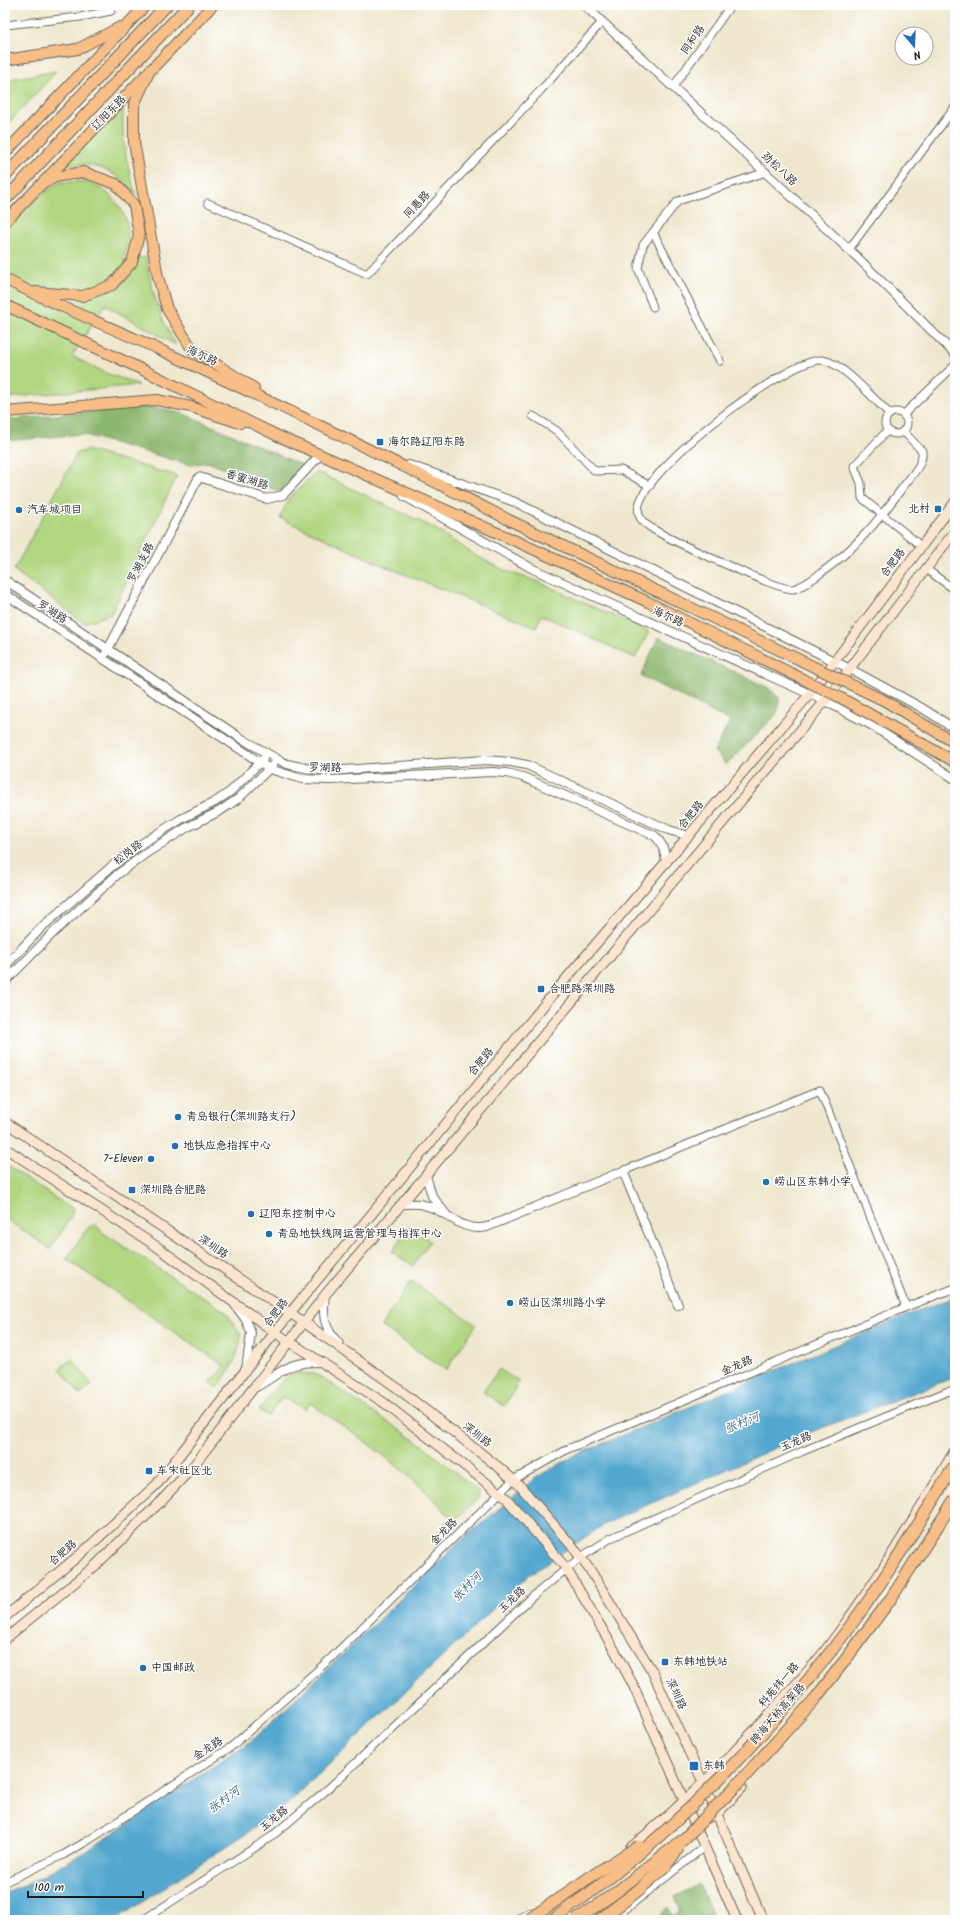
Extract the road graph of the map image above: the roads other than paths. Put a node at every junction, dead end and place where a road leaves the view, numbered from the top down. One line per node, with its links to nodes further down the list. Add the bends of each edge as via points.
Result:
1 (108, 5): 9 (street, via 111,11)
2 (145, 5): 10 (main road, via 119,28 78,49); 14 (main road)
3 (167, 5): 16 (highway)
4 (189, 5): 18 (highway, 辽阳东路)
5 (213, 5): 11 (main road, 辽阳东路)
6 (584, 5): 8 (street, 劲松八路)
7 (731, 5): 12 (street, 同和路)
8 (602, 22): 12 (street, 劲松八路); 19 (street, 同惠路, via 367,274)
9 (5, 25)
10 (5, 60)
11 (150, 70): 17 (main road, 辽阳东路); 31 (main road, via 134,105 134,142 158,277 167,309 192,349)
12 (673, 87): 15 (street, 劲松八路)
13 (955, 107): 22 (street)
14 (5, 153)
15 (766, 172): 21 (street, via 678,201); 22 (street, 劲松八路)
16 (5, 176)
17 (40, 186): 20 (main road, 辽阳东路); 24 (main road, via 55,177 83,172 116,184 134,206 139,235 132,262 112,286 83,296)
18 (5, 200)
19 (208, 203)
20 (5, 222)
21 (653, 232): 26 (street, via 643,245 638,268); 28 (street)
22 (849, 249): 27 (street, 劲松八路)
23 (5, 279): 24 (main road, 海尔路)
24 (28, 291): 31 (main road, 海尔路)
25 (5, 304): 37 (main road, 海尔路)
26 (653, 307)
27 (955, 354)
28 (720, 360)
29 (955, 365): 33 (street)
30 (5, 412): 37 (main road, via 157,400 191,407)
31 (291, 412): 39 (main road, 海尔路)
32 (890, 414): 33 (street, via 897,412); 35 (street, via 886,420); 42 (street, via 839,367 823,360 810,361 736,405 695,437 660,472)
33 (903, 415): 36 (street, via 906,424)
34 (533, 416): 42 (street, via 557,431 595,471 621,470)
35 (888, 430): 36 (street, via 894,434); 44 (street, via 854,466 861,483 862,498)
36 (903, 430): 44 (street, via 922,450 922,462)
37 (278, 436): 38 (main road, 海尔路)
38 (320, 455): 40 (street, 香蜜湖路, via 283,494 266,499); 41 (main road, 海尔路)
39 (388, 457): 53 (street, 海尔路, via 515,502); 58 (main road, 海尔路, bridge, via 507,519 885,701)
40 (199, 476): 51 (street, 罗湖支路)
41 (372, 478): 55 (street, 海尔路, via 533,569); 62 (main road, 海尔路, bridge, via 648,602 841,698)
42 (650, 486): 44 (street, via 642,496 638,510 645,523 670,538 789,589 811,580 833,564 858,544)
43 (955, 502): 46 (main road, 合肥路)
44 (883, 514): 46 (street)
45 (955, 531): 47 (main road)
46 (921, 546): 53 (main road, 合肥路)
47 (926, 569): 49 (street); 54 (main road)
48 (5, 580): 51 (street)
49 (955, 590)
50 (5, 594): 52 (street, 罗湖路)
51 (108, 649): 52 (street, 罗湖支路); 59 (street)
52 (103, 659): 61 (street, 罗湖路)
53 (834, 662): 54 (street, 海尔路); 55 (main road, 合肥路)
54 (850, 669): 56 (main road); 57 (street, 海尔路)
55 (809, 695): 56 (street, 海尔路); 65 (main road, 合肥路)
56 (824, 701): 64 (street, 海尔路, via 871,725); 72 (main road)
57 (955, 729)
58 (955, 743)
59 (267, 754): 60 (street); 61 (street, 松岗路)
60 (277, 760): 63 (street, 松岗路); 65 (street, via 329,771 486,760 511,762 527,765 669,830)
61 (261, 762): 63 (street, 罗湖路); 67 (street, 松岗路, via 231,791 182,818 111,867 43,926)
62 (955, 762)
63 (270, 769): 66 (street, 罗湖路, via 302,779 330,780 492,772 523,777 655,836 664,848); 68 (street, 松岗路, via 220,811 186,828 118,874 53,933)
64 (955, 778)
65 (689, 836): 66 (main road, 合肥路)
66 (666, 863): 80 (main road, 合肥路, via 548,1000)
67 (5, 966)
68 (5, 982)
69 (5, 1122): 80 (main road, 深圳路)
70 (5, 1148): 77 (main road, via 156,1246)
71 (622, 1171): 74 (street, via 487,1227 470,1228); 78 (street); 79 (street, via 820,1090)
72 (426, 1176): 73 (main road); 74 (street, via 432,1196)
73 (402, 1204): 74 (street, via 425,1205); 76 (main road)
74 (445, 1214)
75 (955, 1288): 79 (street, 金龙路)
76 (325, 1295): 81 (main road); 84 (street, via 324,1324)
77 (234, 1302): 82 (main road); 86 (street, via 251,1333)
78 (678, 1305)
79 (906, 1307): 91 (street, 金龙路, via 568,1449)
80 (290, 1313): 81 (main road, 深圳路); 82 (main road, 合肥路)
81 (305, 1323): 83 (main road); 84 (main road, 深圳路)
82 (276, 1332): 83 (main road); 86 (main road, 合肥路)
83 (291, 1342): 85 (main road); 87 (main road)
84 (348, 1355): 91 (main road, 深圳路, via 396,1387)
85 (324, 1362): 87 (street, via 286,1367); 92 (main road, via 383,1402)
86 (246, 1371): 97 (main road, 合肥路, via 157,1484 83,1552)
87 (256, 1386): 98 (main road, via 191,1469 161,1502 95,1566)
88 (955, 1390): 95 (street, 玉龙路, via 796,1454 611,1538)
89 (955, 1450): 99 (main road, 科苑纬一路, via 906,1532 826,1650 764,1720)
90 (955, 1465): 103 (highway, 跨海大桥高架路, bridge, via 878,1588 846,1632 804,1685 748,1748)
91 (516, 1483): 92 (street, 金龙路); 95 (main road, 深圳路, bridge)
92 (503, 1495): 96 (main road); 107 (street, 金龙路, via 330,1659 231,1747 89,1840)
93 (955, 1499): 104 (highway, 跨海大桥高架路, bridge, via 886,1605 815,1699 731,1792)
94 (955, 1507): 101 (main road, via 872,1631 824,1695)
95 (581, 1557): 96 (street, 玉龙路); 99 (main road, 深圳路, via 652,1671)
96 (566, 1568): 100 (main road, via 633,1685); 110 (street, 玉龙路, via 330,1787 271,1837)
97 (5, 1617)
98 (5, 1639)
99 (703, 1782): 100 (main road, 科苑纬一路); 101 (main road, 深圳路)
100 (684, 1800): 102 (main road); 108 (main road, 科苑纬一路)
101 (717, 1814): 102 (main road); 119 (main road, 深圳路)
102 (694, 1824): 105 (main road); 106 (main road)
103 (671, 1825): 112 (highway, bridge); 114 (highway, 跨海大桥高架路, bridge, via 612,1876)
104 (684, 1839): 115 (highway, 跨海大桥高架路, bridge); 117 (highway, bridge, via 665,1867)
105 (704, 1847): 109 (street); 118 (main road)
106 (648, 1870): 109 (main road); 116 (main road)
107 (5, 1882)
108 (573, 1895): 111 (street, 科苑纬一路); 113 (main road, 科苑纬一路)
109 (615, 1917)
110 (143, 1920)
111 (514, 1920)
112 (528, 1920)
113 (540, 1920)
114 (552, 1920)
115 (576, 1920)
116 (585, 1920)
117 (599, 1920)
118 (737, 1920)
119 (763, 1920)

